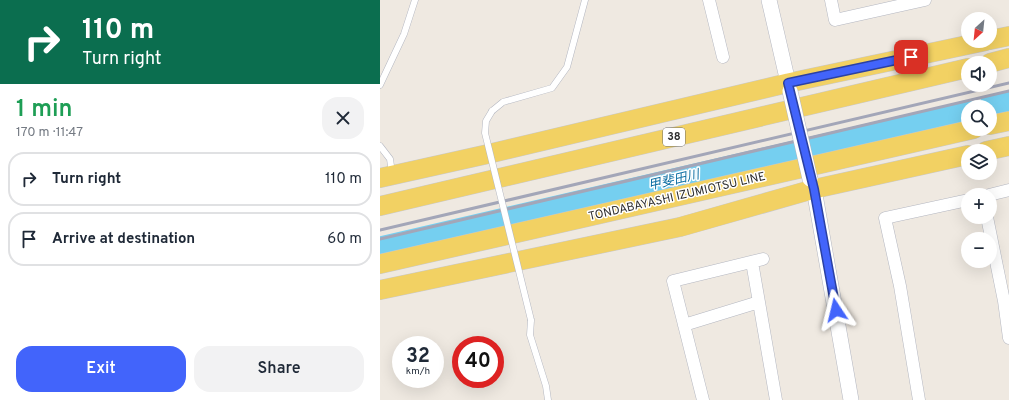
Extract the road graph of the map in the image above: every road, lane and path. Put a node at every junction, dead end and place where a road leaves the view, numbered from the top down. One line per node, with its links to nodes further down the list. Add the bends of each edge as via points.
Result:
1 (415, 0): 15 (lane, via 404,34)
2 (585, 0): 36 (lane, bridge, via 566,67 552,88 503,102 492,111 486,121 485,133 531,320 530,334)
3 (709, 0): 11 (street)
4 (769, 0): 16 (street)
5 (831, 0): 7 (street, via 835,20)
6 (925, 0): 7 (street)
7 (909, 2)
8 (1009, 36): 9 (main road)
9 (997, 39)
10 (961, 47): 16 (main road)
11 (723, 57)
12 (1009, 58): 13 (main road)
13 (997, 61)
14 (961, 70): 29 (main road, 38)
15 (380, 85)
16 (789, 87): 24 (main road); 25 (street, bridge)
17 (1009, 121): 18 (main road)
18 (997, 124)
19 (961, 132): 31 (main road, TONDABAYASHI IZUMIOTSU LINE)
20 (380, 146): 24 (lane, via 390,159)
21 (1009, 146): 22 (main road)
22 (997, 149)
23 (961, 156): 25 (main road)
24 (386, 176)
25 (812, 184): 32 (main road, via 680,227); 39 (street)
26 (1009, 190): 27 (street)
27 (997, 193)
28 (961, 202): 40 (street, via 885,218 900,286)
29 (380, 206)
30 (988, 224): 35 (street)
31 (380, 264)
32 (380, 290)
33 (759, 302): 34 (street); 34 (street, via 758,260 673,281); 38 (street)
34 (684, 325): 37 (street)
35 (1009, 338)
36 (548, 400)
37 (703, 400)
38 (776, 400)
39 (851, 400)
40 (919, 400)

